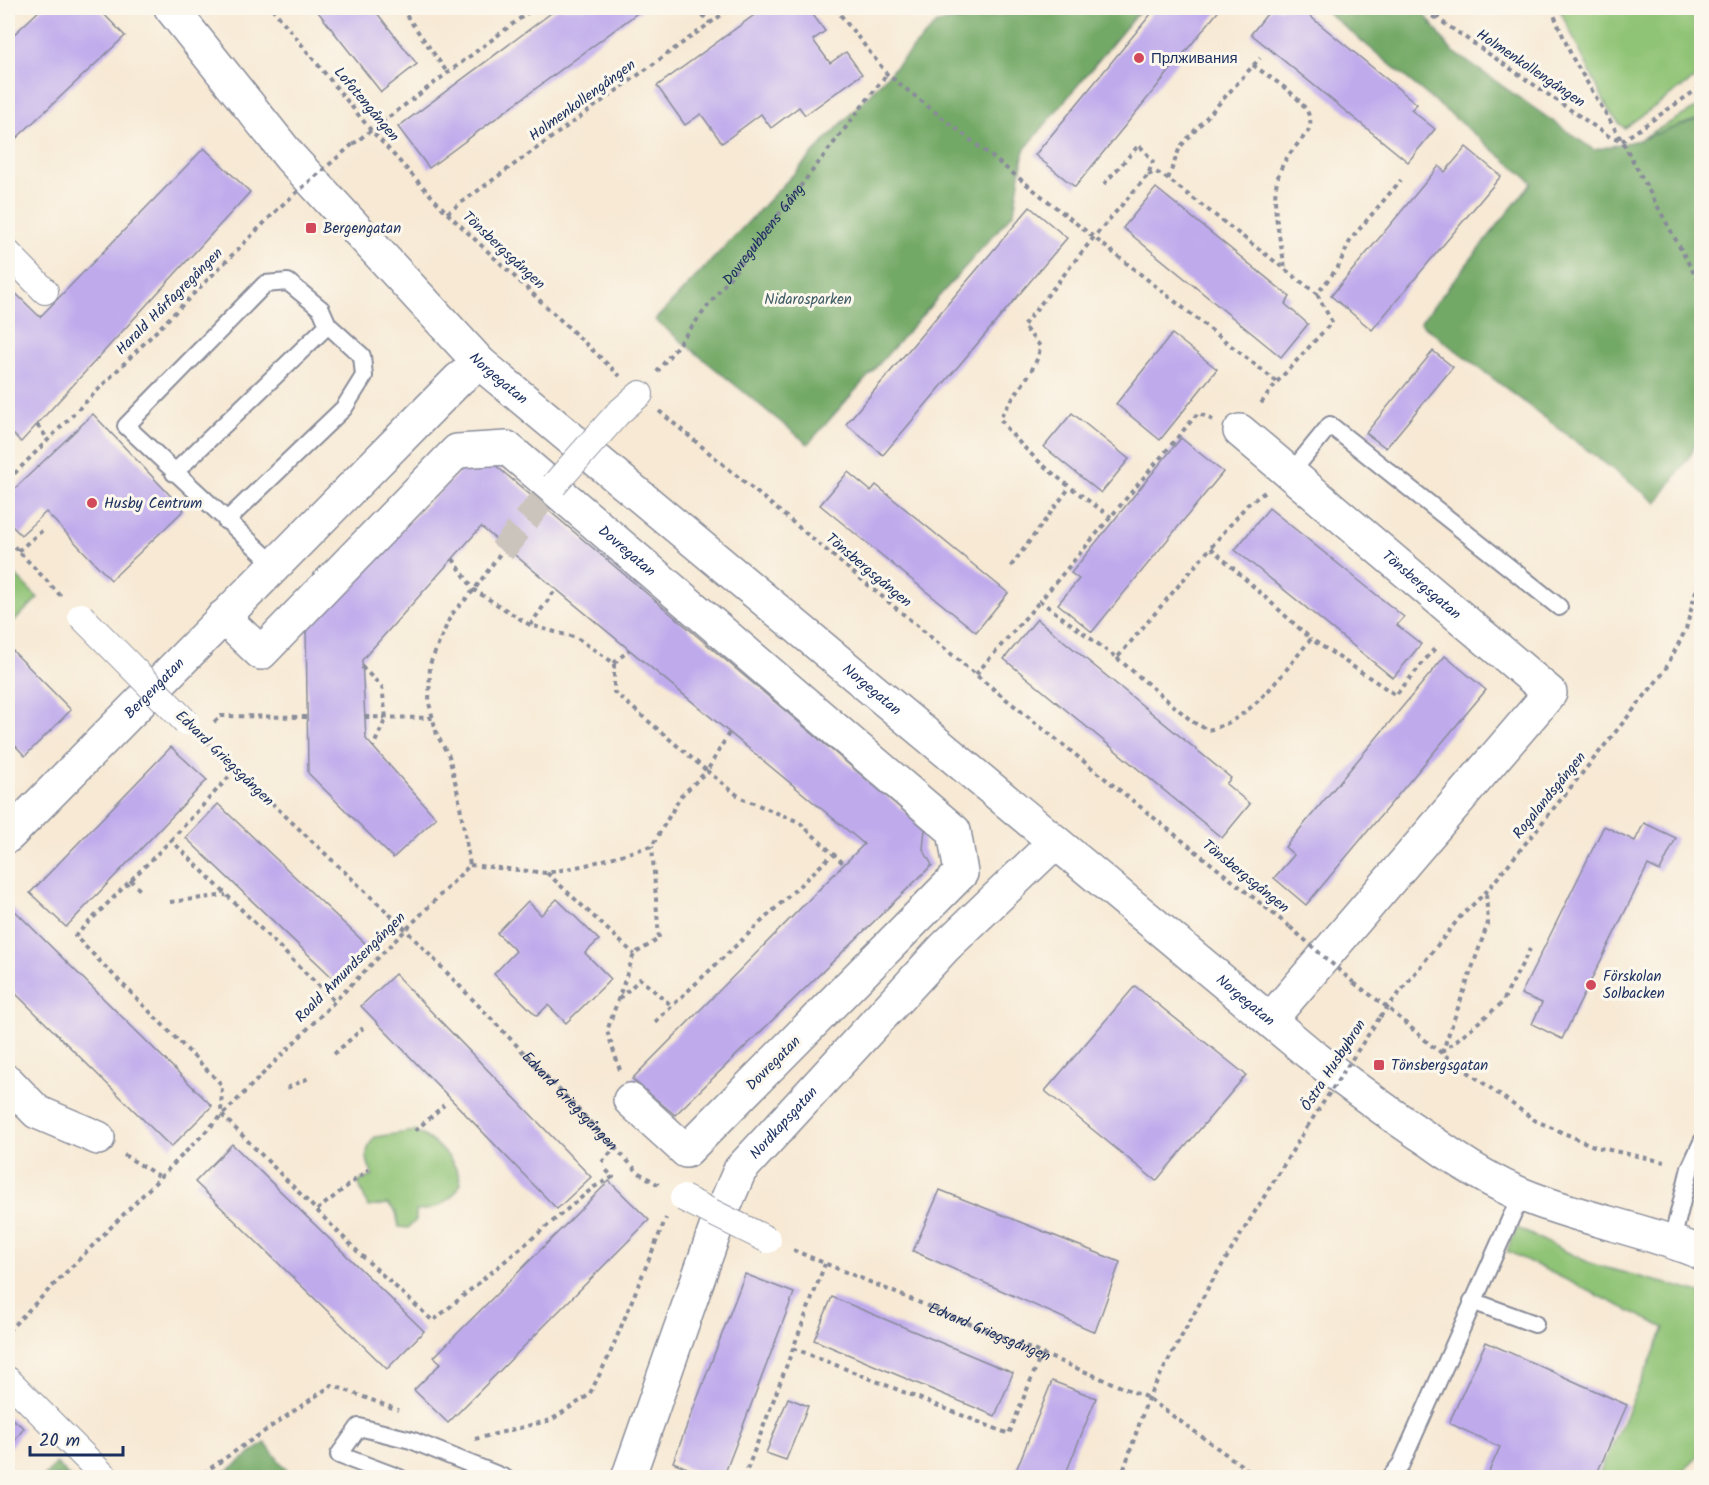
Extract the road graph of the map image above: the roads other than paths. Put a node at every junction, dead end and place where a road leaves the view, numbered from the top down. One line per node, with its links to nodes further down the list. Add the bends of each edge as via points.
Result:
1 (171, 8): 5 (street, Norgegatan, via 290,157)
2 (8, 253): 3 (street)
3 (45, 291)
4 (328, 326): 8 (lane); 8 (lane, via 321,309 288,282 265,284 126,426); 11 (lane, via 362,356 364,376 344,408)
5 (480, 363): 12 (street, Bergengatan, via 459,379); 18 (street, Norgegatan)
6 (640, 394): 10 (street, bridge)
7 (1240, 432): 9 (street, Tönsbergsgatan)
8 (174, 473): 11 (lane)
9 (1290, 474): 13 (lane, via 1330,425); 21 (street, Tönsbergsgatan, via 1550,693)
10 (554, 484)
11 (226, 520): 12 (lane)
12 (275, 565): 15 (street, Bergengatan)
13 (1559, 607)
14 (81, 616): 16 (street, Edvard Griegsgången, bridge)
15 (223, 617): 17 (street, Bergengatan); 19 (street, Dovregatan, via 261,653 457,451 507,448 954,831 961,873)
16 (192, 728)
17 (8, 836)
18 (1055, 842): 20 (street, Nordkapsgatan); 21 (street, Norgegatan)
19 (914, 923): 20 (street); 23 (street, Dovregatan, via 686,1150)
20 (944, 948): 36 (street, Nordkapsgatan, via 740,1170)
21 (1270, 1020): 26 (street, Norgegatan, via 1373,1103 1468,1167)
22 (8, 1082): 24 (street, via 37,1113)
23 (630, 1100)
24 (98, 1138)
25 (1701, 1142): 29 (lane, via 1690,1168)
26 (1521, 1195): 29 (street, Norgegatan, via 1590,1220); 30 (lane)
27 (679, 1197): 28 (street, bridge)
28 (768, 1240)
29 (1692, 1246)
30 (1472, 1301): 31 (lane); 37 (lane, via 1401,1464)
31 (1535, 1323)
32 (8, 1380): 33 (street)
33 (106, 1478)
34 (400, 1478): 35 (lane, via 339,1455 359,1428 411,1440)
35 (505, 1478)
36 (628, 1478)
37 (1390, 1478)

